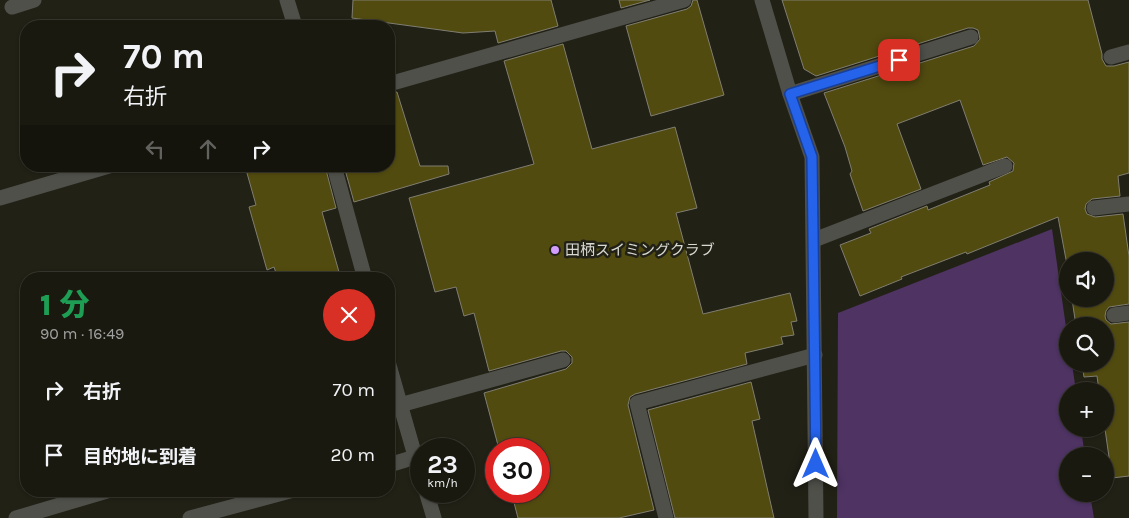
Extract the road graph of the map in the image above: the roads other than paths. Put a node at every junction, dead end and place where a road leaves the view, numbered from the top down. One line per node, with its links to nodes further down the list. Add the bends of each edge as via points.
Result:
1 (34, 0): 5 (street)
2 (287, 0): 6 (street)
3 (684, 0): 10 (street)
4 (762, 0): 11 (street)
5 (12, 7)
6 (293, 20)
7 (971, 37): 11 (street)
8 (1129, 52): 9 (street)
9 (1111, 57)
10 (395, 82)
11 (790, 94): 18 (street, via 812,157)
12 (1005, 166): 18 (street)
13 (89, 172): 15 (street)
14 (336, 172): 19 (street)
15 (0, 198)
16 (1129, 204): 17 (street)
17 (1094, 208)
18 (814, 240): 20 (street)
19 (363, 272)
20 (815, 355): 33 (street, via 637,402); 34 (street)
21 (563, 360): 22 (street)
22 (395, 407)
23 (395, 409): 24 (street)
24 (410, 446)
25 (410, 459): 26 (street)
26 (395, 463)
27 (87, 497): 30 (street)
28 (268, 497): 31 (street)
29 (430, 503): 32 (street)
30 (16, 518)
31 (190, 518)
32 (434, 518)
33 (666, 518)
34 (816, 518)

